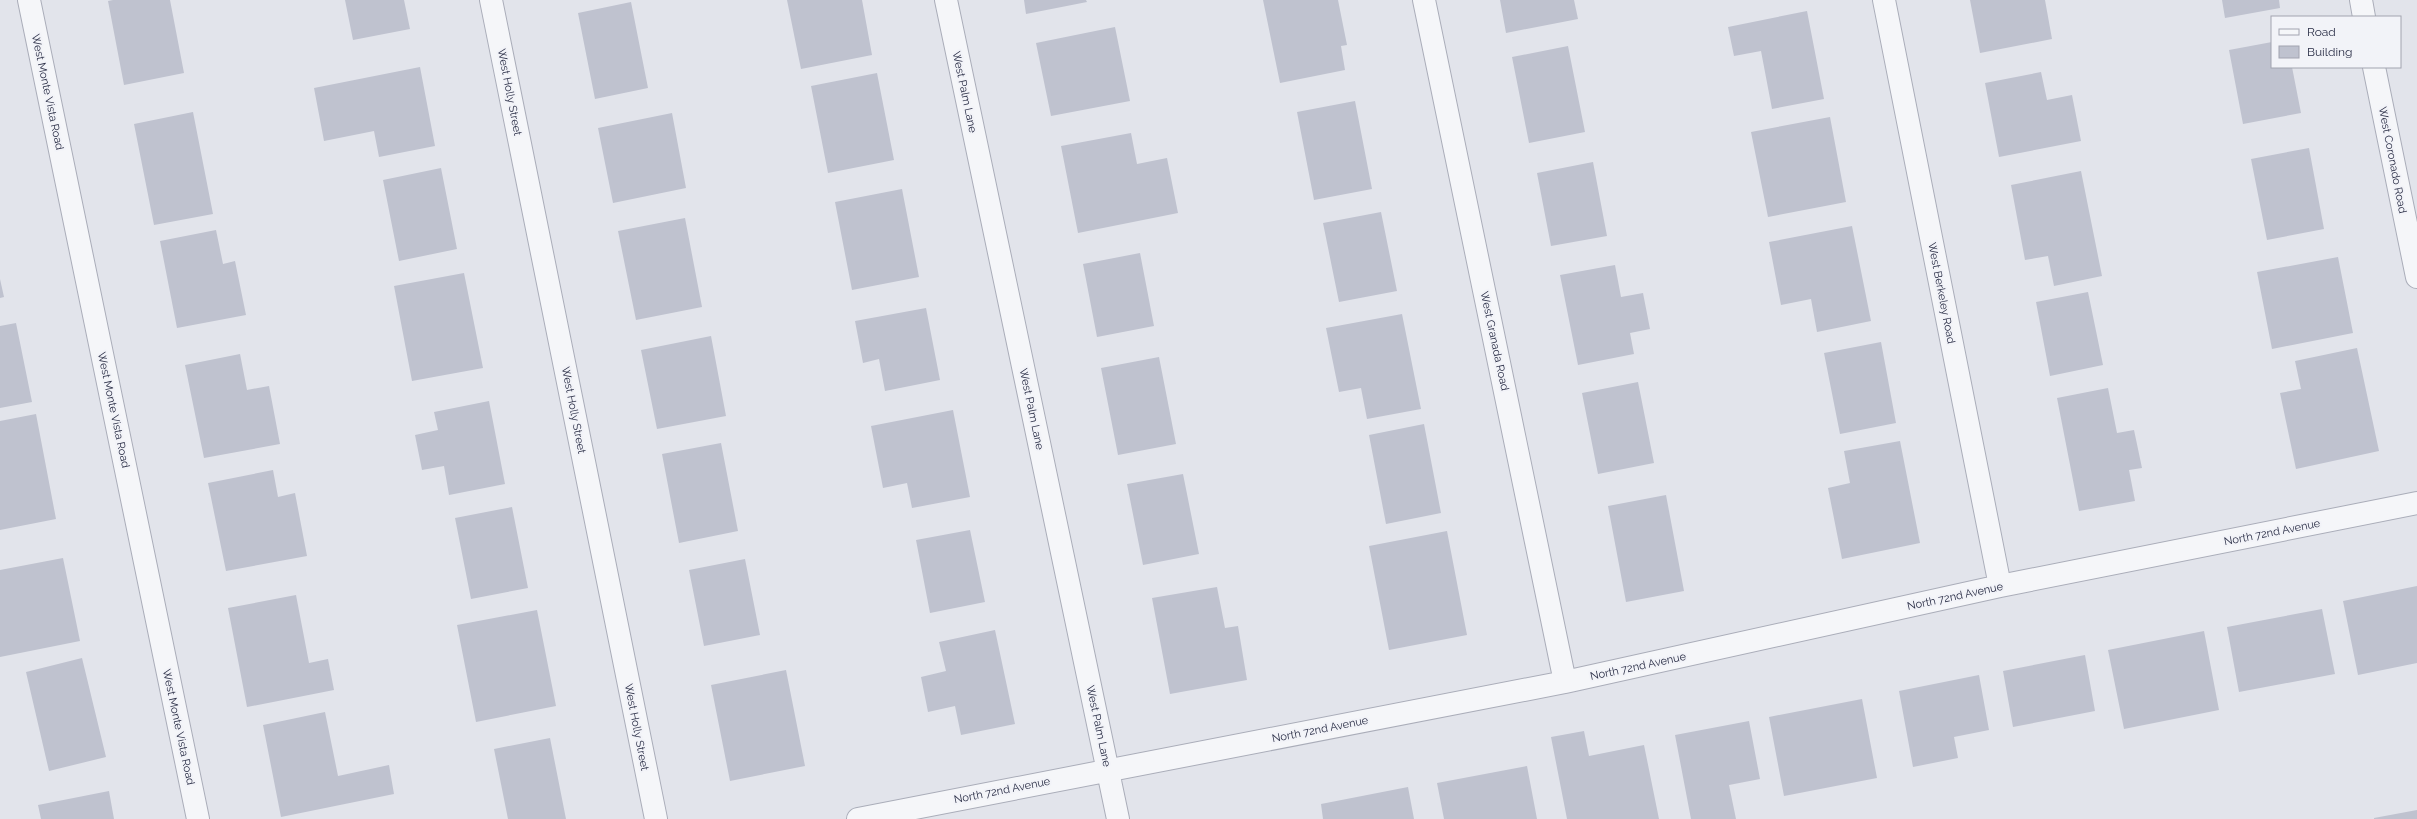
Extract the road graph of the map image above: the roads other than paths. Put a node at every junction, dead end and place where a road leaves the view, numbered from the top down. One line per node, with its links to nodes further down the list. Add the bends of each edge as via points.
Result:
1 (29, 0): 14 (street, West Monte Vista Road)
2 (491, 0): 15 (street, West Holly Street)
3 (946, 0): 13 (street, West Palm Lane)
4 (1424, 0): 12 (street, West Granada Road)
5 (1884, 0): 11 (street, West Berkeley Road)
6 (2361, 0): 7 (street)
7 (2364, 16)
8 (2374, 68): 9 (street, West Coronado Road)
9 (2417, 277)
10 (2417, 503): 11 (street, North 72nd Avenue)
11 (2000, 586): 12 (street, North 72nd Avenue)
12 (1566, 682): 13 (street, North 72nd Avenue)
13 (1108, 770): 16 (street, North 72nd Avenue); 17 (street, West Palm Lane)
14 (198, 819)
15 (656, 819)
16 (858, 819)
17 (1118, 819)

